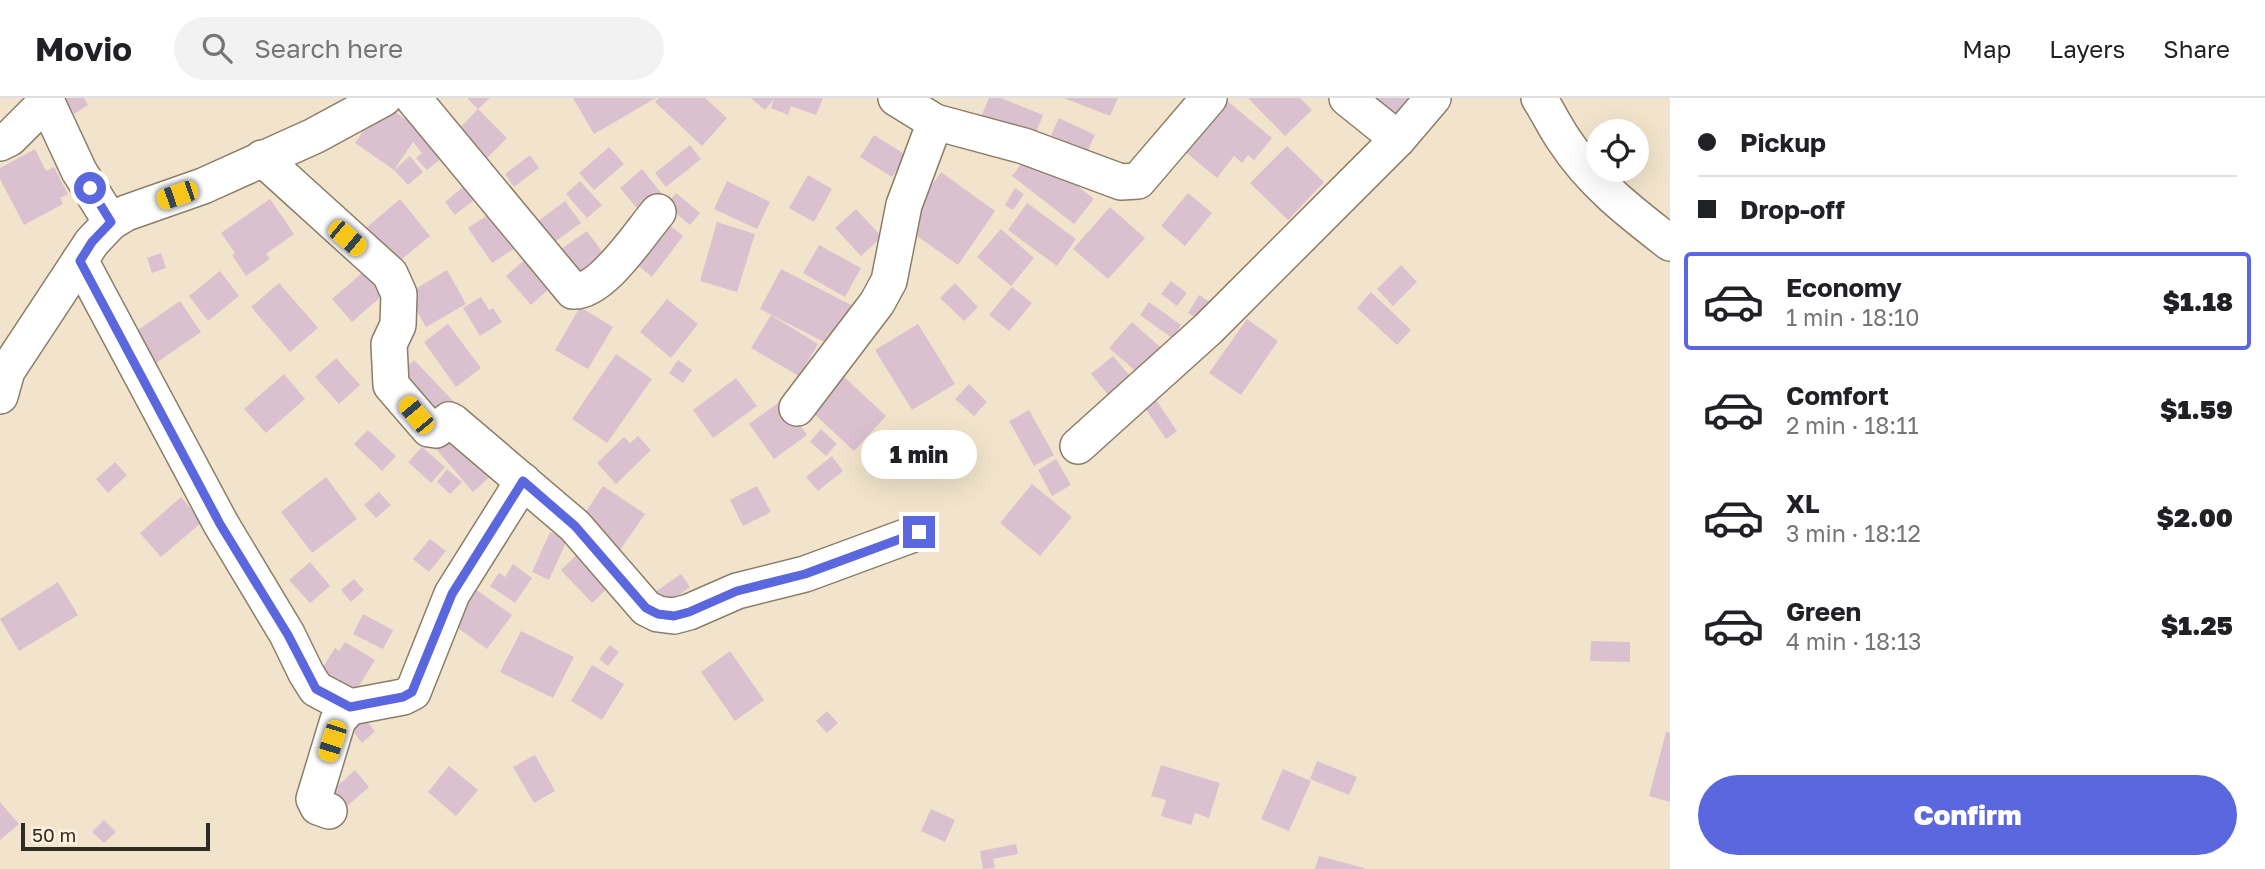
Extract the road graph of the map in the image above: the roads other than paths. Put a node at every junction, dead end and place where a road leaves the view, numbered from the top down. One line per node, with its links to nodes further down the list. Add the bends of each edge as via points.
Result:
1 (413, 98): 13 (street, via 573,291 583,292 601,280)
2 (896, 98): 9 (street)
3 (1209, 98): 9 (street, via 1138,181 1129,182)
4 (1347, 98): 10 (street)
5 (1433, 98): 10 (street)
6 (1539, 98): 15 (street, via 1591,175 1620,205)
7 (46, 100): 11 (street); 14 (street, via 79,171)
8 (368, 100): 12 (street, via 314,136)
9 (936, 122): 18 (street, via 904,205 889,281)
10 (1398, 139): 19 (street, via 1208,329)
11 (0, 143)
12 (262, 158): 14 (street, via 203,187); 20 (street, via 390,274 399,294 398,325 389,344 391,385 429,429 453,422)
13 (658, 212)
14 (111, 222): 16 (street)
15 (1670, 243)
16 (80, 261): 17 (street, via 7,371); 22 (street, via 220,524 306,673 316,689)
17 (0, 396)
18 (797, 408)
19 (1078, 446)
20 (523, 481): 21 (street, via 575,526 646,608 658,614 674,616); 22 (street, via 452,594 412,692)
21 (919, 532)
22 (350, 707): 23 (street, via 338,720 314,799 318,807)
23 (329, 811)

